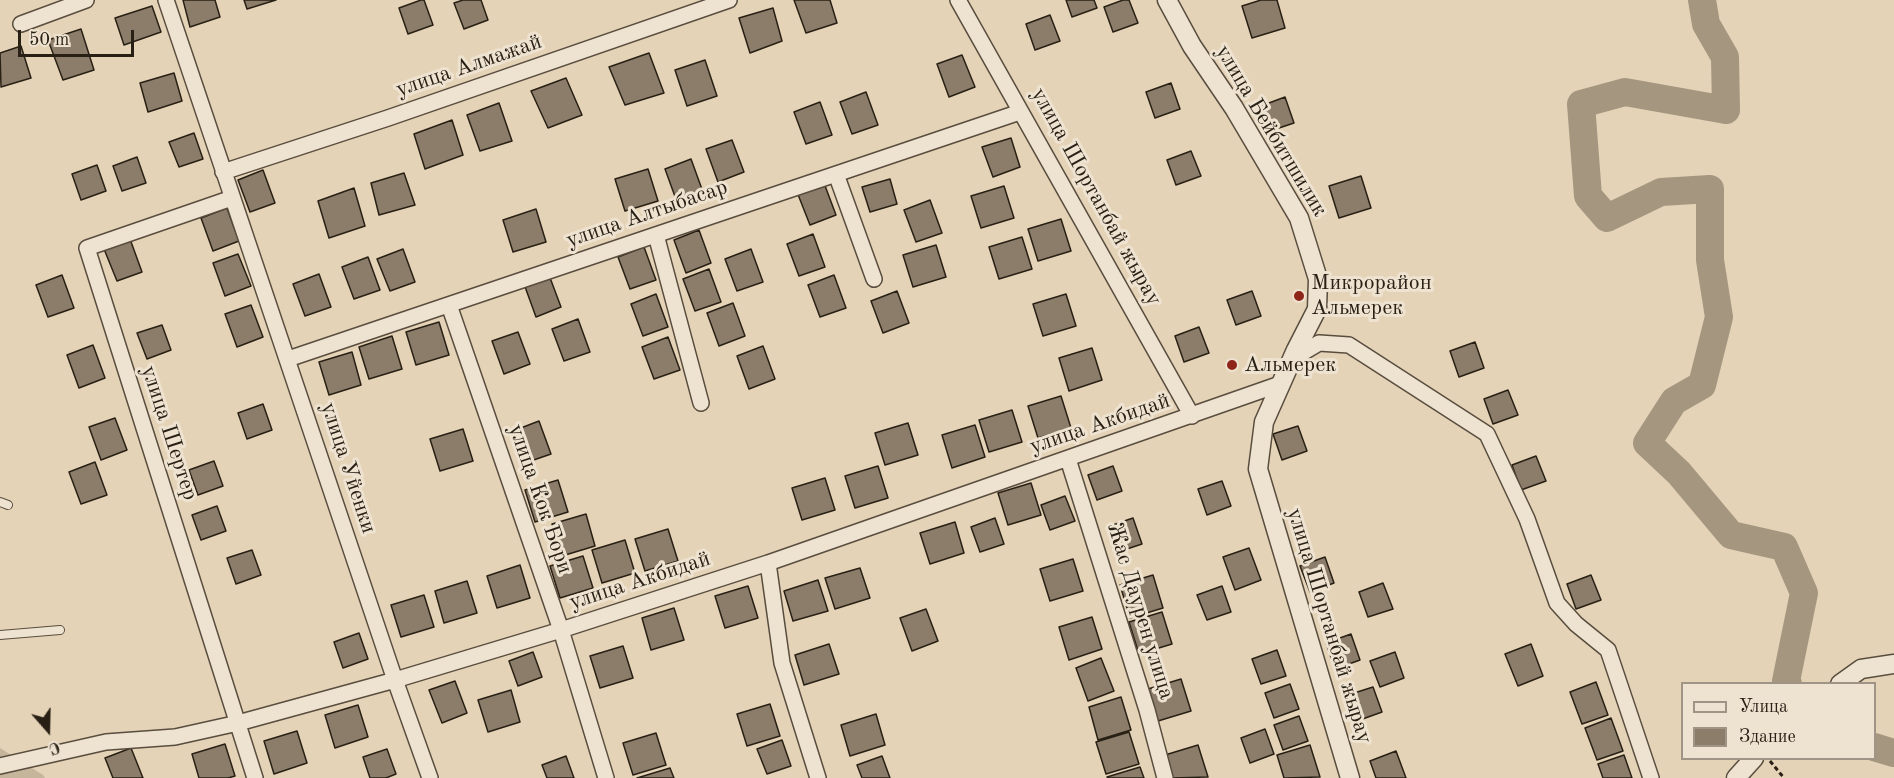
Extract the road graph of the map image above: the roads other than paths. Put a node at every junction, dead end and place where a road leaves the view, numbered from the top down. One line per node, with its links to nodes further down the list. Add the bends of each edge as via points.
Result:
1 (86, 0): 6 (street)
2 (166, 0): 8 (street, улица Уйенки)
3 (729, 0): 8 (street, улица Алмажай)
4 (958, 0): 7 (street, улица Шортанбай жырау)
5 (1167, 0): 15 (street, улица Бейбитшилик, via 1299,218 1318,279 1317,309)
6 (21, 24)
7 (1020, 112): 9 (street, улица Алтыбасар); 18 (street, улица Шортанбай жырау)
8 (223, 172): 10 (street, улица Уйенки)
9 (836, 174): 11 (street, улица Алтыбасар); 12 (street)
10 (232, 198): 14 (street, улица Уйенки); 27 (street, улица Шертер, via 87,248)
11 (656, 235): 13 (street, улица Алтыбасар); 17 (street)
12 (874, 279)
13 (449, 305): 14 (street, улица Алтыбасар); 22 (street, улица Кок Бори)
14 (288, 359): 25 (street, улица Уйенки)
15 (1292, 359): 16 (street, улица Бейбитшилик); 36 (street, via 1319,343 1349,345 1486,434 1527,519 1557,603 1608,650)
16 (1280, 384): 18 (street, улица Акбидай); 35 (street, улица Шортанбай жырау, via 1264,422 1258,469)
17 (701, 403)
18 (1192, 416): 19 (street, улица Акбидай)
19 (1068, 459): 20 (street, улица Акбидай); 34 (street, Жас Даурен улица)
20 (768, 563): 22 (street, улица Акбидай); 33 (street, via 783,663)
21 (60, 630): 23 (lane)
22 (561, 630): 25 (street, улица Акбидай); 32 (street, улица Кок Бори)
23 (0, 635)
24 (1894, 664): 26 (street, via 1861,669)
25 (395, 680): 27 (street, улица Акбидай); 31 (street, улица Уйенки)
26 (1843, 682)
27 (237, 723): 29 (street, улица Акбидай, via 175,737 106,742); 30 (street, улица Шертер)
28 (1753, 760): 37 (street)
29 (0, 766)
30 (255, 778)
31 (430, 778)
32 (606, 778)
33 (818, 778)
34 (1165, 778)
35 (1350, 778)
36 (1651, 778)
37 (1736, 778)

